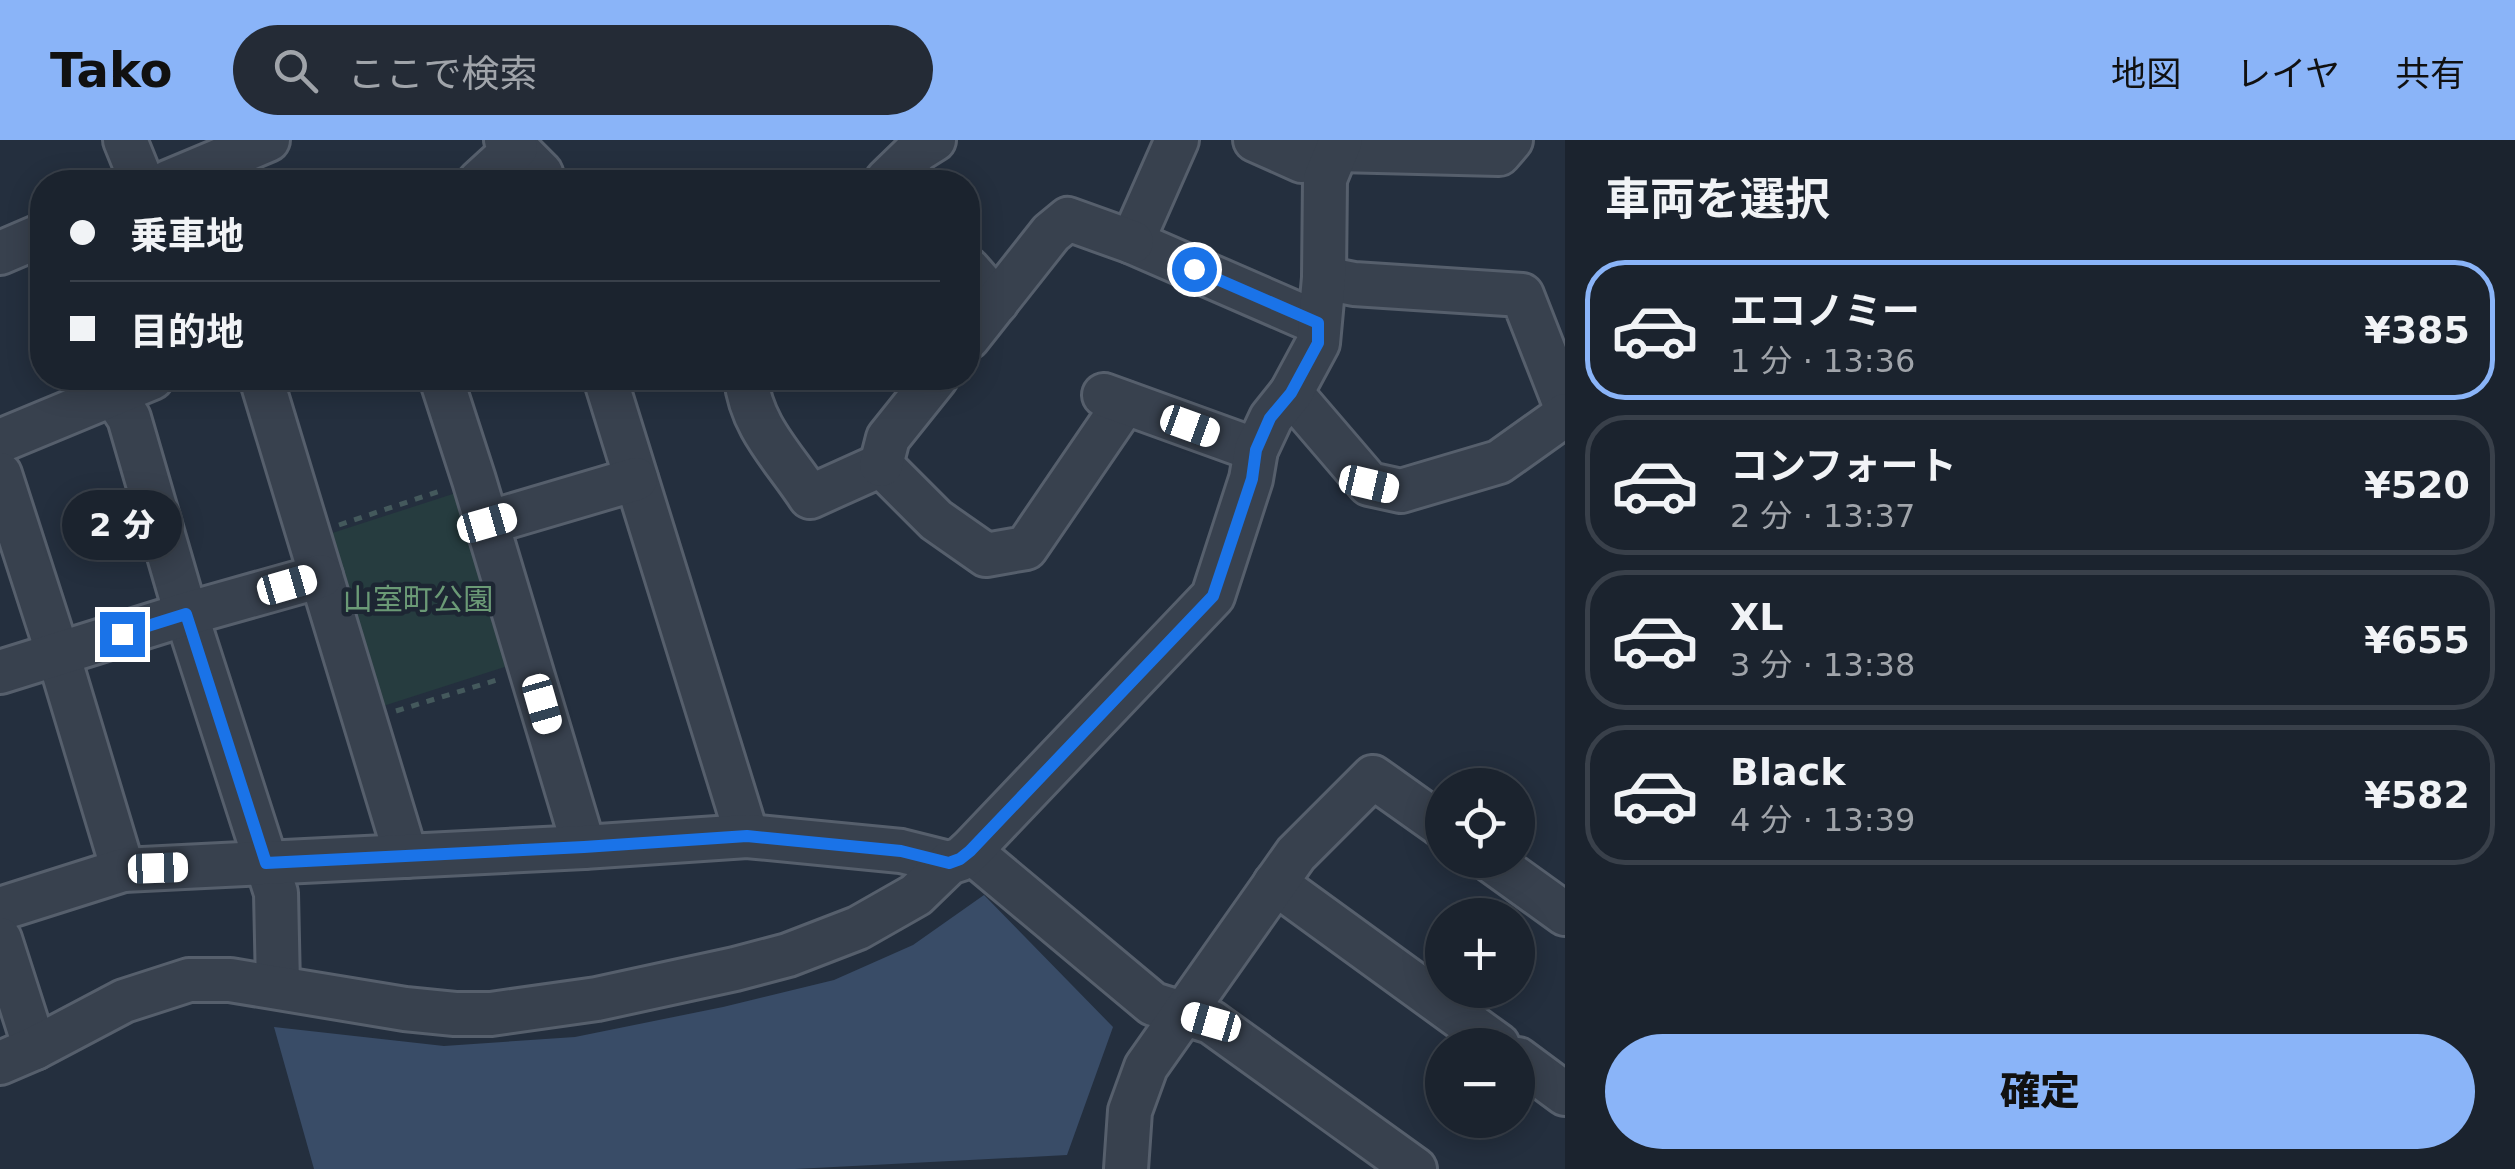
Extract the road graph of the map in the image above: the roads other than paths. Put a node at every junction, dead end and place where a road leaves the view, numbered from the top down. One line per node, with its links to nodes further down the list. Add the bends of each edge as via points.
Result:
1 (124, 140): 10 (street)
2 (268, 140): 9 (street)
3 (934, 140): 13 (street)
4 (1177, 140): 15 (street)
5 (1255, 140): 8 (street, via 1302,161)
6 (1510, 140): 8 (street, via 1499,154)
7 (511, 144): 11 (street); 12 (street)
8 (1340, 145): 17 (street, via 1325,179)
9 (198, 168)
10 (137, 170)
11 (489, 170)
12 (538, 170)
13 (897, 170)
14 (30, 240): 16 (street)
15 (1132, 242): 19 (street, via 1068,219); 21 (street)
16 (0, 252)
17 (1324, 278): 21 (street); 30 (street, via 1522,295)
18 (980, 283): 19 (street)
19 (997, 302): 20 (street)
20 (980, 323)
21 (1318, 323): 29 (street, via 1318,343)
22 (123, 390): 32 (street)
23 (133, 390): 39 (street, via 130,418)
24 (265, 390): 38 (street)
25 (445, 390): 37 (street)
26 (608, 390): 36 (street)
27 (747, 390): 34 (street, via 767,439 810,497)
28 (926, 390): 34 (street, via 888,438)
29 (1291, 393): 31 (street, via 1369,484 1401,492 1499,462); 33 (street)
30 (1565, 405)
31 (1565, 415)
32 (0, 441)
33 (1256, 450): 34 (street, via 1114,399 1026,548 986,554 936,520); 46 (street, via 1213,596)
34 (881, 465)
35 (0, 474): 40 (street)
36 (636, 479): 37 (street); 43 (street)
37 (487, 523): 44 (street)
38 (320, 576): 39 (street); 45 (street)
39 (186, 614): 40 (street); 47 (street)
40 (58, 654): 41 (street); 48 (street)
41 (0, 672)
42 (1425, 814): 50 (street, via 1373,777)
43 (747, 836): 44 (street); 46 (street)
44 (584, 847): 45 (street)
45 (406, 856): 47 (street)
46 (959, 857): 54 (street, via 916,895 858,928 788,955 597,998 455,1014); 55 (street, via 1153,1004)
47 (266, 863): 48 (street); 54 (street, via 276,893)
48 (122, 870): 51 (street)
49 (1515, 878): 52 (street)
50 (1275, 883): 55 (street); 56 (street)
51 (0, 910)
52 (1565, 914)
53 (0, 939): 57 (street)
54 (278, 986): 57 (street, via 189,980 124,1000)
55 (1183, 1014): 60 (street, via 1146,1066 1130,1110); 61 (street, via 1211,1022)
56 (1475, 1028)
57 (17, 1055)
58 (1535, 1072): 59 (street)
59 (1565, 1094)
60 (1126, 1169)
61 (1415, 1169)

